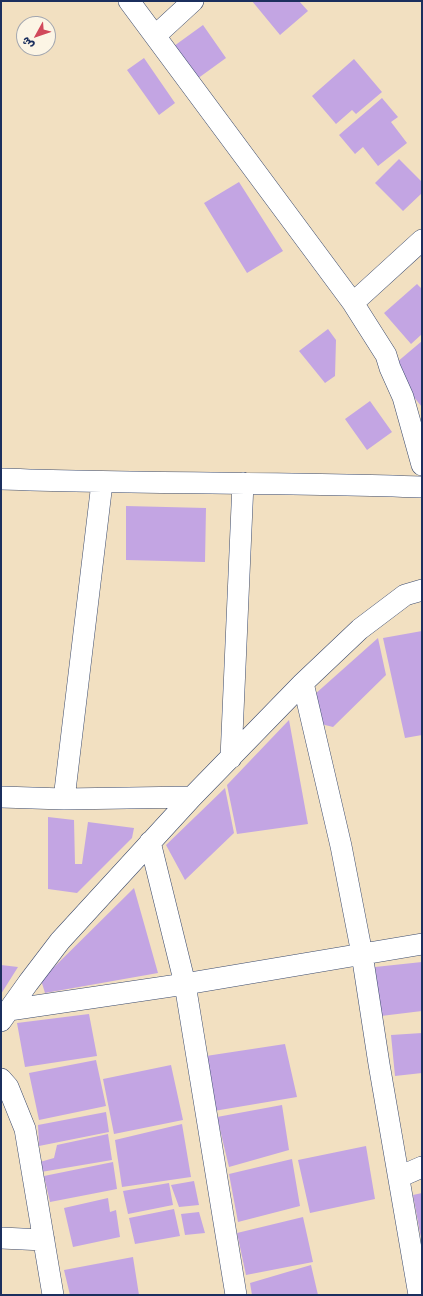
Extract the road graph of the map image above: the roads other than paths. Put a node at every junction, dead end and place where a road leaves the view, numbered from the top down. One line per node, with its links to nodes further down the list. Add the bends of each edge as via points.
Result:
1 (129, 1): 3 (street)
2 (193, 1): 3 (street)
3 (155, 36): 5 (street)
4 (420, 247): 5 (street)
5 (353, 303): 6 (street, via 386,355 403,397)
6 (422, 464)
7 (1, 480): 8 (street)
8 (102, 482): 9 (street); 16 (street)
9 (243, 483): 10 (street); 13 (street)
10 (422, 487)
11 (422, 590): 12 (street, via 405,595 360,629)
12 (303, 683): 13 (street); 19 (street)
13 (231, 758): 15 (street)
14 (1, 797): 16 (street)
15 (192, 797): 16 (street); 17 (street)
16 (64, 799)
17 (150, 842): 20 (street); 21 (street, via 60,941)
18 (422, 944): 19 (street)
19 (362, 954): 20 (street); 24 (street)
20 (185, 984): 21 (street); 28 (street)
21 (5, 1016)
22 (1, 1079): 26 (street, via 8,1087 26,1129)
23 (422, 1167): 24 (street)
24 (399, 1177): 29 (street)
25 (1, 1238): 26 (street)
26 (44, 1240): 27 (street)
27 (53, 1295)
28 (236, 1295)
29 (419, 1295)

